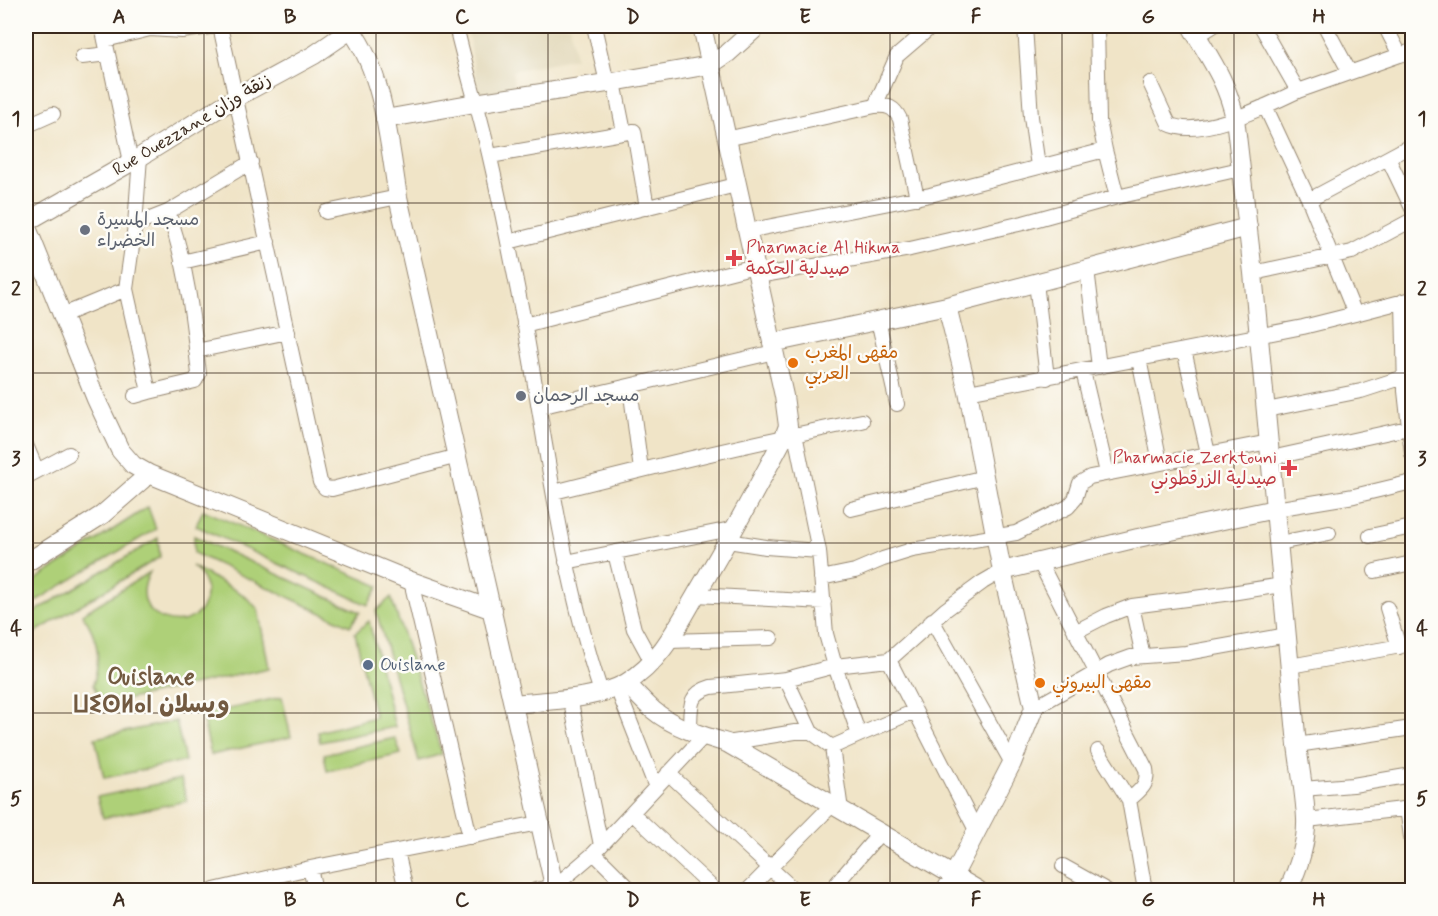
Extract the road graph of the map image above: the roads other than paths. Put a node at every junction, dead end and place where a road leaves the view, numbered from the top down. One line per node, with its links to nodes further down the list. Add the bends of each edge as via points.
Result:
1 (216, 26): 15 (street, via 182,31)
2 (220, 26): 26 (street)
3 (456, 26): 27 (street)
4 (594, 26): 23 (street)
5 (702, 26): 21 (street)
6 (758, 26): 21 (street)
7 (933, 26): 28 (street, via 897,56)
8 (1027, 26): 42 (street, via 1031,117)
9 (1097, 26): 37 (street, via 1099,121)
10 (1213, 26): 16 (street)
11 (1261, 26): 25 (street)
12 (1325, 26): 22 (street)
13 (1385, 26): 18 (street)
14 (352, 27): 26 (street, Rue Ouezzane زنقة وزان, via 314,55); 32 (street, via 364,47)
15 (168, 28): 17 (street)
16 (1194, 31): 31 (street, via 1226,85)
17 (103, 32): 19 (street)
18 (1406, 53): 22 (street)
19 (108, 54): 20 (street); 40 (street)
20 (82, 57)
21 (710, 65): 23 (street); 35 (street)
22 (1349, 72): 25 (street)
23 (610, 83): 27 (street); 34 (street)
24 (1150, 83): 31 (street, via 1169,124 1175,127 1191,128)
25 (1298, 91): 29 (street)
26 (235, 98): 40 (street, Rue Ouezzane زنقة وزان); 41 (street)
27 (475, 103): 32 (street); 38 (street)
28 (875, 105): 35 (street); 47 (street, via 890,107 900,119)
29 (1265, 106): 31 (street); 48 (street)
30 (53, 114): 33 (street)
31 (1235, 118): 43 (street)
32 (384, 119): 45 (street)
33 (26, 126)
34 (624, 132): 38 (street); 49 (street, via 635,132)
35 (726, 139): 44 (street)
36 (1413, 145): 39 (street)
37 (1105, 150): 42 (street); 46 (street)
38 (490, 156): 58 (street)
39 (1388, 158): 48 (street); 50 (street)
40 (136, 159): 54 (street, Rue Ouezzane زنقة وزان); 55 (street)
41 (251, 162): 51 (street); 59 (street)
42 (1038, 166): 47 (street)
43 (1240, 168): 46 (street); 56 (street)
44 (736, 185): 49 (street); 57 (street)
45 (398, 197): 52 (street); 98 (street)
46 (1117, 197): 63 (street, via 910,249)
47 (917, 198): 57 (street)
48 (1309, 201): 60 (street)
49 (647, 208): 58 (street)
50 (1413, 208)
51 (168, 212): 55 (street); 61 (street)
52 (326, 212)
53 (1413, 220): 60 (street, via 1375,242)
54 (26, 223): 70 (street)
55 (135, 225): 66 (street)
56 (1248, 227): 62 (street); 64 (street)
57 (747, 231): 63 (street)
58 (508, 242): 72 (street)
59 (268, 243): 61 (street); 73 (street)
60 (1332, 257): 64 (street); 69 (street)
61 (182, 262): 78 (street)
62 (1087, 269): 65 (street); 80 (street)
63 (756, 271): 72 (street); 75 (street)
64 (1254, 273): 74 (street)
65 (1036, 282): 68 (street); 83 (street)
66 (126, 289): 70 (street); 78 (street, via 142,394 195,381)
67 (1408, 300): 69 (street); 76 (street)
68 (947, 306): 71 (street); 85 (street)
69 (1355, 314): 74 (street)
70 (63, 315): 103 (street, via 120,450 133,465)
71 (879, 320): 75 (street); 86 (street)
72 (524, 325): 88 (street)
73 (288, 332): 78 (street); 98 (street, via 320,482 325,488)
74 (1260, 336): 77 (street); 89 (street)
75 (773, 347): 84 (street); 92 (street)
76 (1408, 349): 82 (street)
77 (1184, 350): 79 (street); 95 (street)
78 (196, 351)
79 (1139, 359): 80 (street); 99 (street)
80 (1099, 367): 81 (street)
81 (1083, 371): 83 (street); 101 (street)
82 (1404, 377): 87 (street); 89 (street, via 1361,391)
83 (1047, 378): 85 (street)
84 (630, 387): 88 (street); 100 (street)
85 (968, 392): 104 (street)
86 (897, 404)
87 (1409, 404): 91 (street)
88 (539, 407): 106 (street)
89 (1266, 410): 94 (street)
90 (862, 421): 92 (street)
91 (1408, 428): 94 (street); 97 (street)
92 (790, 435): 100 (street); 111 (street); 115 (street)
93 (26, 446): 102 (street)
94 (1270, 450): 95 (street); 108 (street)
95 (1208, 453): 99 (street)
96 (69, 454): 102 (street)
97 (1413, 454)
98 (458, 456): 130 (street)
99 (1160, 462): 101 (street)
100 (642, 470): 106 (street)
101 (1107, 473): 112 (street, via 1083,480 1068,507 1016,533)
102 (31, 474)
103 (149, 474): 119 (street, via 102,515); 124 (street)
104 (985, 477): 107 (street); 112 (street)
105 (1413, 482): 108 (street)
106 (555, 492): 118 (street)
107 (851, 509)
108 (1275, 509): 114 (street); 117 (street)
109 (1413, 527): 113 (street)
110 (1329, 533): 114 (street)
111 (732, 535): 115 (street, via 766,547); 116 (street); 126 (street)
112 (996, 536): 121 (street); 123 (street, via 912,550 855,572)
113 (1370, 536)
114 (1279, 543): 125 (street)
115 (819, 551): 123 (street)
116 (615, 553): 118 (street); 139 (street, via 634,629)
117 (1039, 561): 121 (street); 132 (street)
118 (566, 562): 144 (street, via 590,658)
119 (26, 563)
120 (1413, 563): 122 (street)
121 (1002, 571): 131 (street); 147 (street)
122 (1375, 571)
123 (821, 578): 127 (street)
124 (411, 581): 130 (street); 170 (street)
125 (1282, 585): 128 (street); 133 (street)
126 (696, 595): 127 (street); 135 (street)
127 (824, 602): 140 (street)
128 (1132, 606): 132 (street); 137 (street)
129 (1387, 608): 136 (street)
130 (493, 610): 146 (street)
131 (932, 620): 138 (street); 157 (street)
132 (1075, 632): 142 (street)
133 (1287, 635): 137 (street, via 1186,653); 141 (street)
134 (771, 638): 135 (street)
135 (669, 641): 139 (street)
136 (1406, 646): 141 (street)
137 (1143, 656): 142 (street, via 1120,660)
138 (889, 660): 140 (street); 148 (street)
139 (652, 662): 144 (street)
140 (834, 666): 143 (street); 152 (street)
141 (1290, 666): 154 (street)
142 (1097, 672): 147 (street); 162 (street, via 1146,769 1148,778 1144,786)
143 (786, 679): 150 (street); 151 (street, via 700,690 691,704)
144 (615, 688): 145 (street); 151 (street); 160 (street)
145 (570, 698): 146 (street); 172 (street)
146 (514, 704): 167 (street)
147 (1034, 708): 157 (street)
148 (915, 711): 152 (street); 168 (street)
149 (1413, 728): 154 (street)
150 (811, 732): 153 (street); 155 (street)
151 (697, 733): 153 (street); 158 (street)
152 (859, 735): 155 (street)
153 (727, 743): 163 (street)
154 (1297, 745): 161 (street)
155 (832, 747): 163 (street)
156 (1098, 751): 162 (street)
157 (1012, 764): 168 (street)
158 (668, 773): 160 (street); 175 (street)
159 (1413, 775): 161 (street)
160 (655, 785): 165 (street)
161 (1302, 789): 166 (street)
162 (1129, 800): 189 (street)
163 (837, 807): 169 (street); 175 (street)
164 (1410, 808): 166 (street); 171 (street)
165 (632, 813): 172 (street); 184 (street)
166 (1307, 820): 190 (street, via 1304,846)
167 (539, 823): 170 (street); 180 (street)
168 (977, 832): 177 (street)
169 (880, 833): 177 (street); 178 (street)
170 (470, 837): 173 (street)
171 (1413, 844)
172 (597, 849): 180 (street); 183 (street)
173 (397, 851): 176 (street); 182 (street)
174 (1063, 866): 188 (street)
175 (771, 867): 185 (street); 186 (street)
176 (310, 868): 179 (street); 181 (street)
177 (950, 884): 187 (street)
178 (834, 889)
179 (219, 890)
180 (548, 890)
181 (315, 891)
182 (406, 891)
183 (630, 891)
184 (715, 891)
185 (748, 891)
186 (794, 891)
187 (978, 891)
188 (1106, 891)
189 (1145, 891)
190 (1288, 891)

